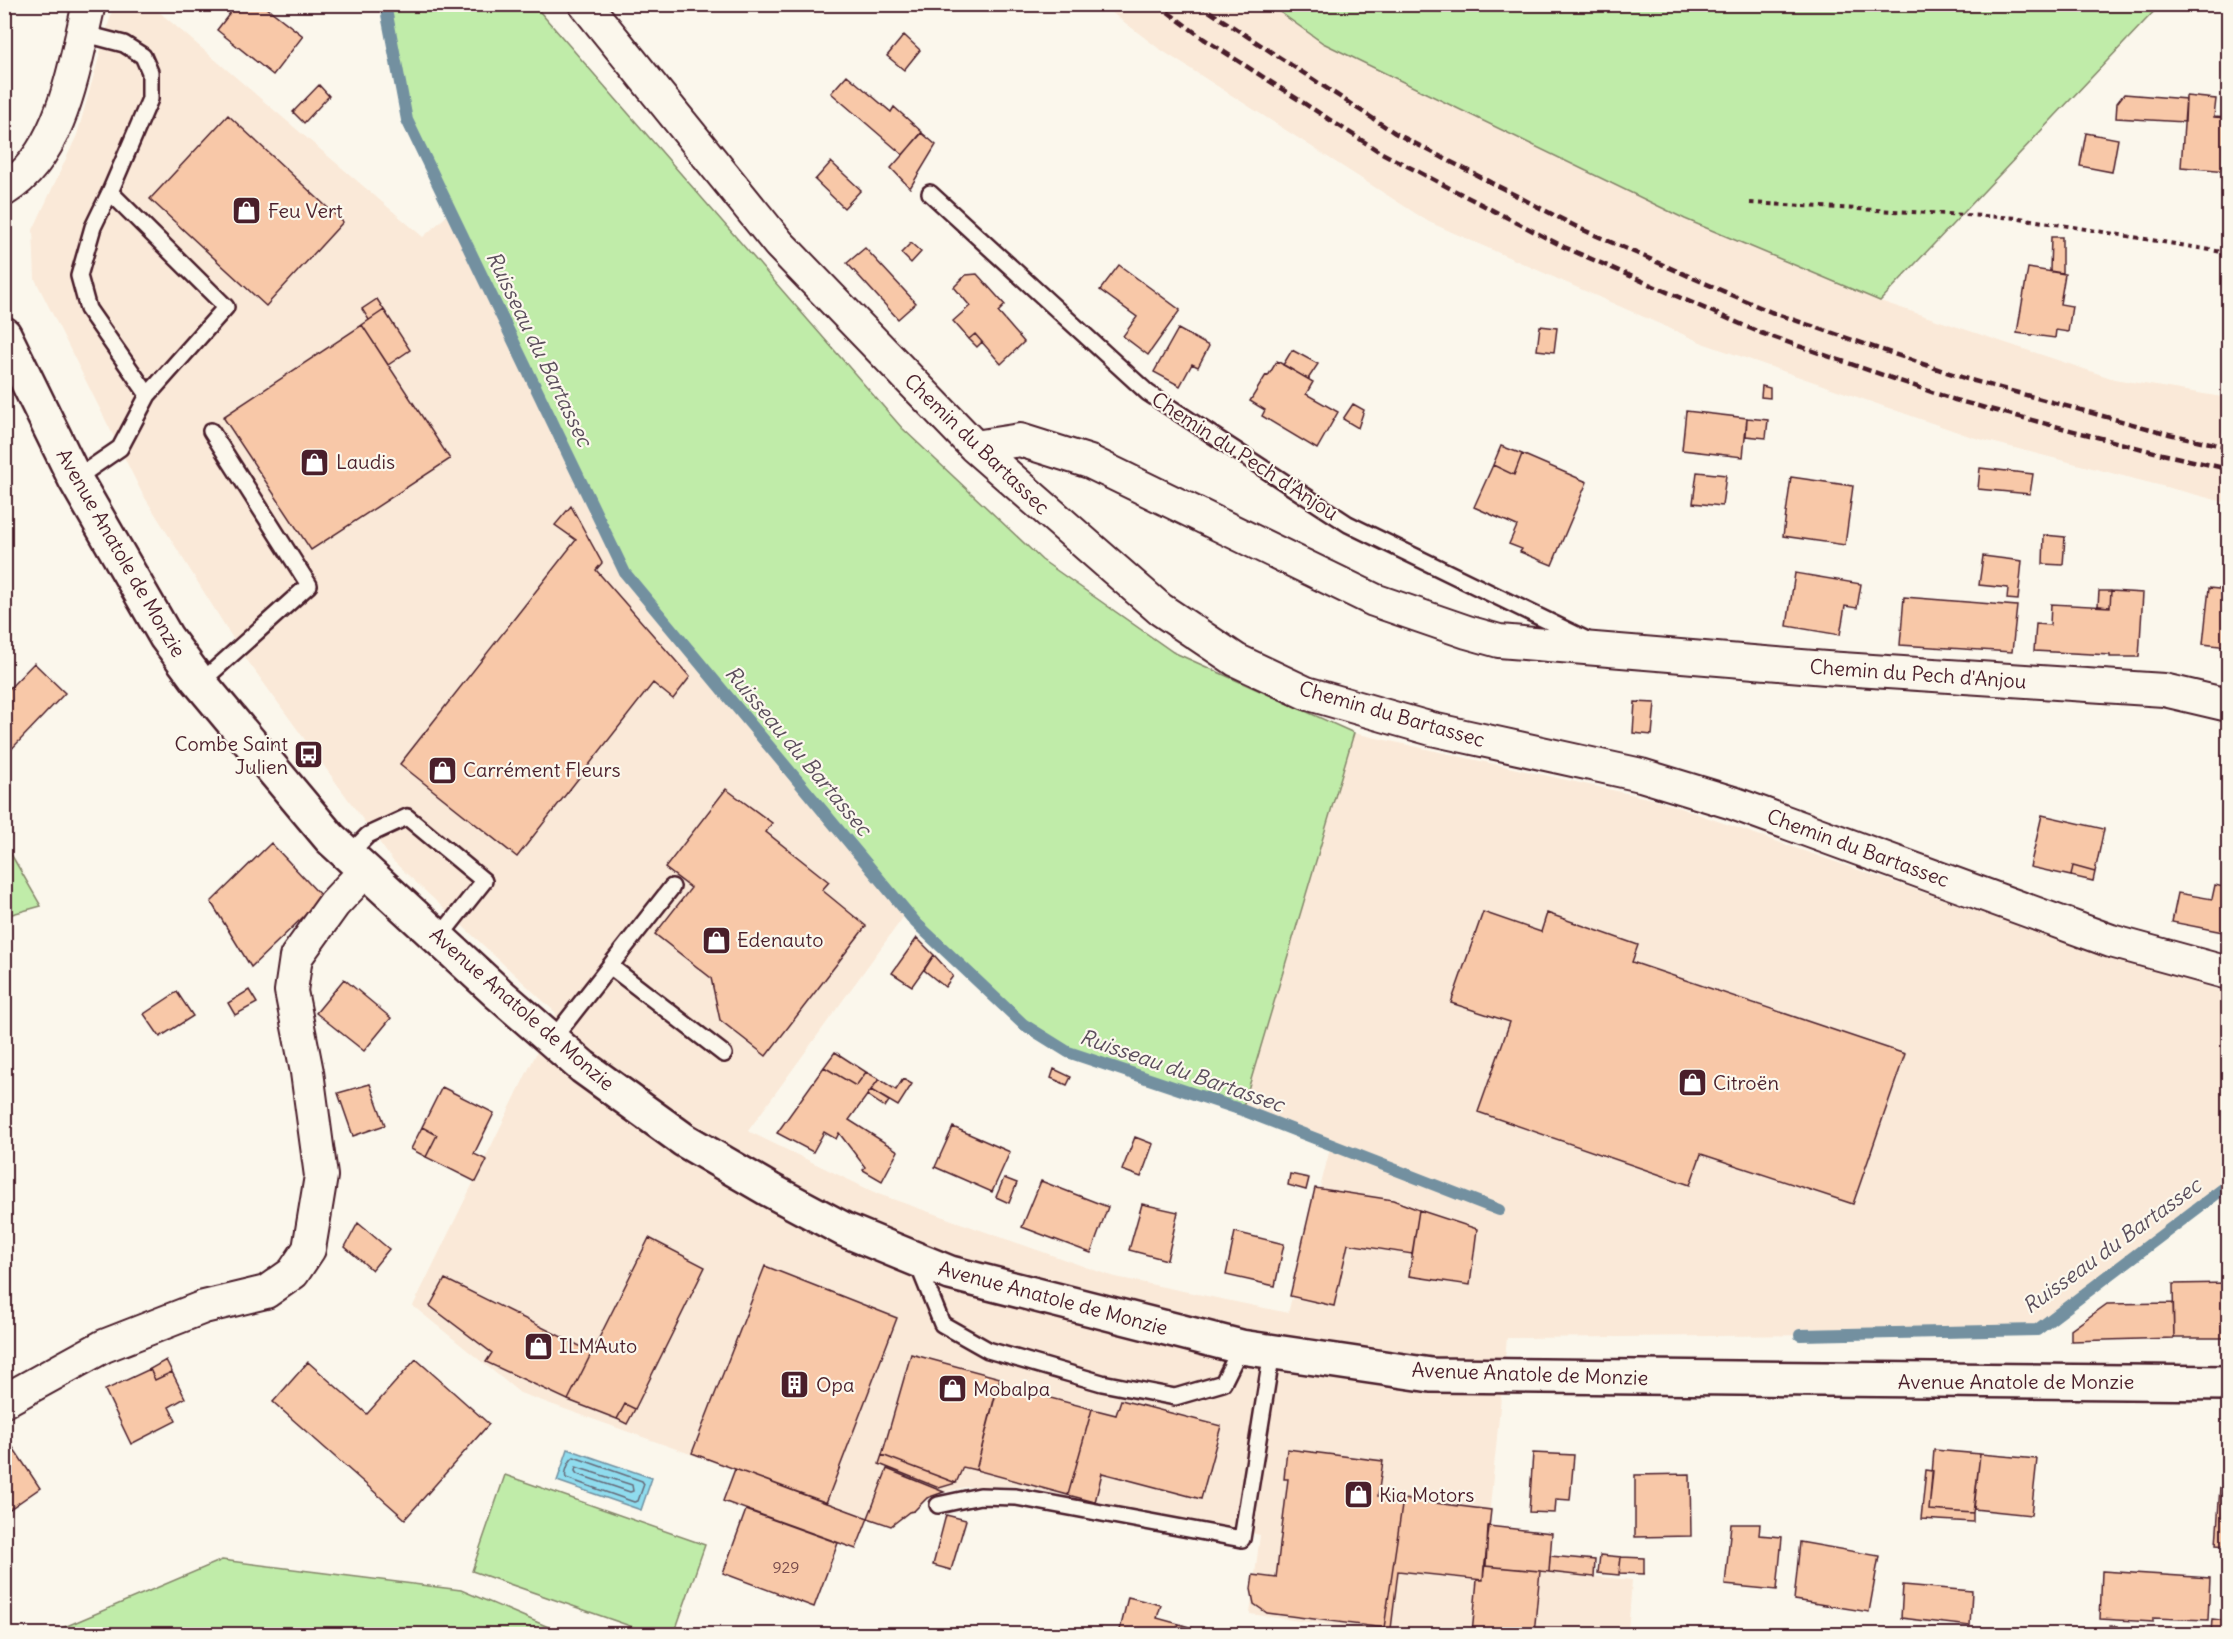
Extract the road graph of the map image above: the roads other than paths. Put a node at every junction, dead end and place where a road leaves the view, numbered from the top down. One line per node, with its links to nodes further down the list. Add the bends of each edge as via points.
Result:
1 (585, 4): 9 (street, Chemin du Bartassec, via 778,244)
2 (85, 19): 3 (street, via 61,115 36,160); 4 (lane, via 143,56 150,72 150,99)
3 (4, 190)
4 (110, 192): 7 (lane, via 93,226 79,276 88,309); 7 (lane, via 226,307)
5 (930, 193): 11 (lane, Chemin du Pech d'Anjou, via 1148,393 1348,524)
6 (4, 334): 10 (main road, Avenue Anatole de Monzie)
7 (148, 395): 10 (lane, via 120,448)
8 (211, 431): 12 (lane, via 309,585)
9 (975, 447): 11 (street, Chemin du Pech d'Anjou, via 1020,440 1090,462 1374,600 1467,633 1499,641); 18 (street, Chemin du Bartassec, via 1160,609 1236,660 1306,693 1432,729 1641,775 1733,802 2111,941)
10 (75, 479): 12 (main road, Avenue Anatole de Monzie, via 166,637)
11 (1607, 649): 13 (street, Chemin du Pech d'Anjou, via 2164,690)
12 (200, 683): 14 (main road, Avenue Anatole de Monzie, via 330,838)
13 (2229, 705)
14 (357, 863): 16 (main road, Avenue Anatole de Monzie); 16 (lane, via 368,835 407,817 484,881); 24 (street, via 334,904 296,957 291,991 321,1176 309,1249 293,1273 267,1292 204,1307 104,1346)
15 (672, 887): 17 (lane)
16 (438, 939): 19 (main road, Avenue Anatole de Monzie)
17 (610, 966): 19 (lane); 20 (lane)
18 (2229, 973)
19 (552, 1040): 21 (main road, Avenue Anatole de Monzie, via 693,1146 845,1230)
20 (724, 1054)
21 (916, 1259): 22 (main road, Avenue Anatole de Monzie, via 950,1273); 22 (lane, via 942,1324 988,1350 1102,1383 1175,1396 1222,1383)
22 (1257, 1350): 23 (main road, Avenue Anatole de Monzie, via 1431,1375); 25 (lane, via 1242,1539 1016,1497 980,1496)
23 (2229, 1383)
24 (4, 1401)
25 (938, 1505)

